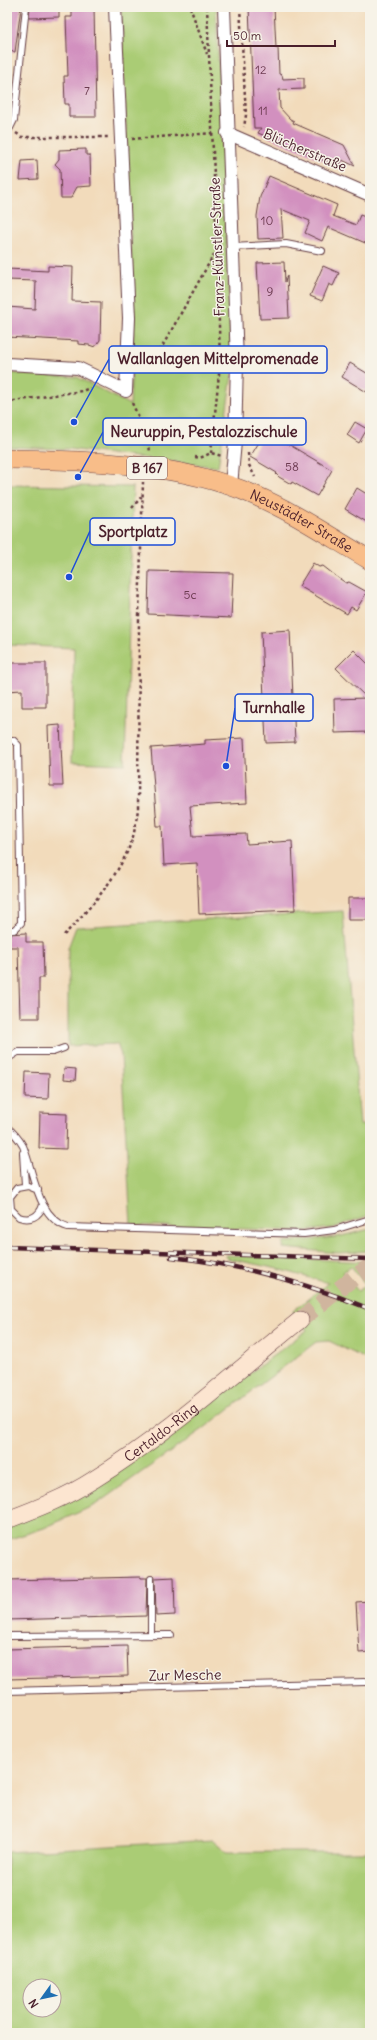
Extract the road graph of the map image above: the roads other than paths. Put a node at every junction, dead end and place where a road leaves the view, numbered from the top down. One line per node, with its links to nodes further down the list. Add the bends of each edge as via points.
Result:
1 (26, 7): 4 (lane, via 14,120)
2 (115, 7): 9 (street, via 129,318 126,391 78,368)
3 (224, 7): 5 (street, Franz-Künstler-Straße)
4 (8, 128)
5 (228, 134): 6 (street, Blücherstraße); 7 (street, Franz-Künstler-Straße)
6 (370, 195)
7 (232, 248): 8 (lane, via 286,244); 11 (street, Franz-Künstler-Straße, via 237,362)
8 (322, 251)
9 (7, 364)
10 (7, 460): 11 (main road, B 167, via 61,460 140,467 195,476)
11 (231, 486): 12 (main road, Neustädter Straße / B 167, via 261,498 311,525)
12 (367, 568)
13 (7, 740): 14 (lane, via 13,740 18,745 21,923 14,930)
14 (7, 930)
15 (64, 1048): 16 (lane, via 53,1052 18,1052)
16 (7, 1059)
17 (7, 1127): 18 (lane)
18 (22, 1144): 19 (lane); 20 (lane)
19 (26, 1186): 20 (lane); 21 (lane, via 17,1188 10,1197 9,1203 14,1214 30,1219 40,1212)
20 (38, 1190): 21 (lane)
21 (43, 1205): 22 (lane, via 51,1217 60,1224 77,1227 304,1234 334,1230)
22 (370, 1218)
23 (300, 1320): 24 (main road, Certaldo-Ring, via 148,1442 92,1481 32,1511)
24 (7, 1520)
25 (151, 1579): 26 (lane)
26 (151, 1635): 27 (lane); 28 (lane)
27 (172, 1635)
28 (7, 1636)
29 (365, 1682): 30 (lane, Zur Mesche)
30 (7, 1691)

